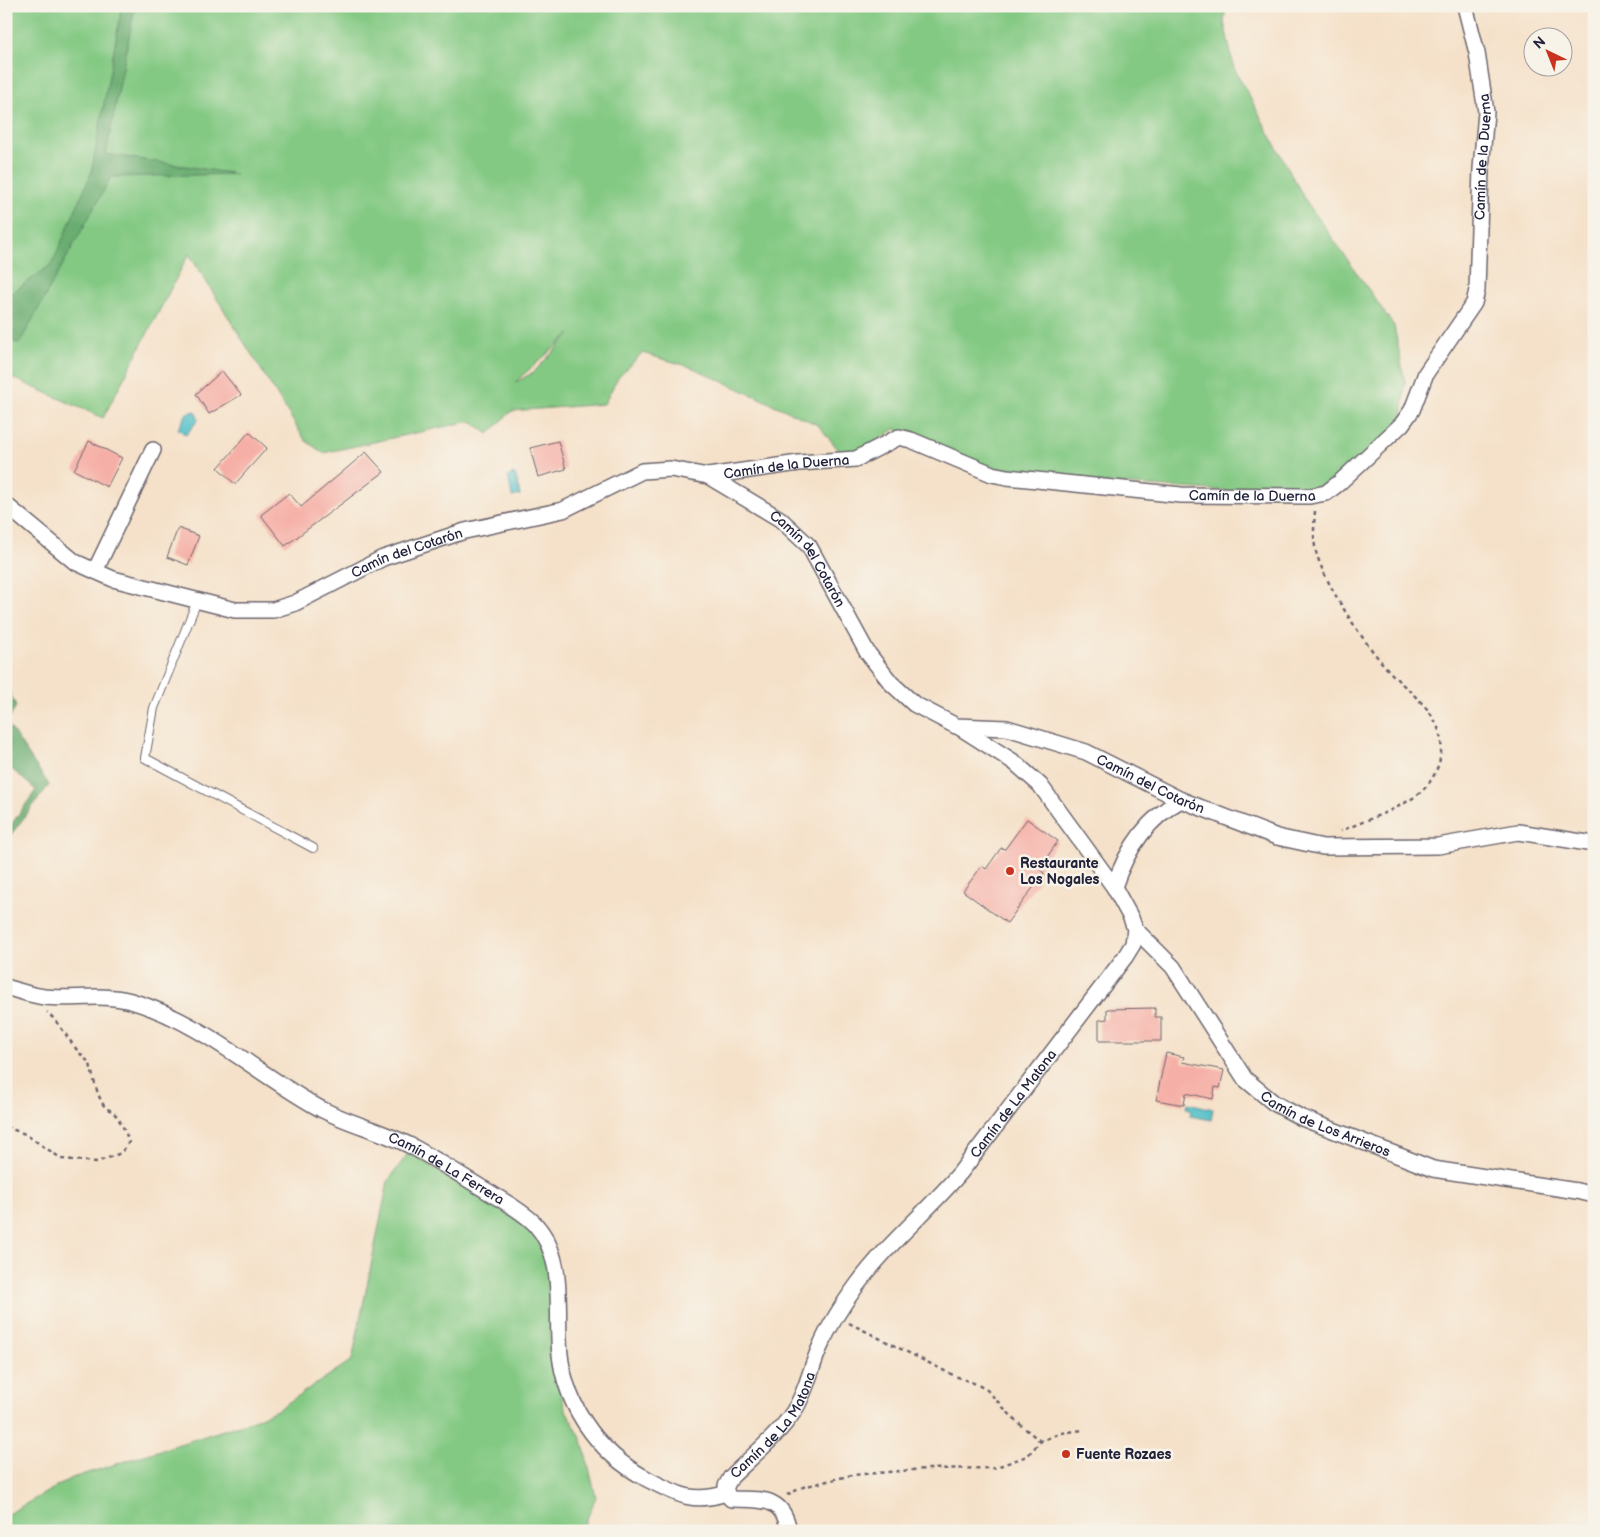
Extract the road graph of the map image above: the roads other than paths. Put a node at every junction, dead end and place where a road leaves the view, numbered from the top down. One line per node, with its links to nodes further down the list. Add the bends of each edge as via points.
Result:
1 (1464, 6): 3 (street, Camín de la Duerna, via 1486,112 1474,303 1426,373 1402,424 1326,493 1310,496 1181,494 1007,477 899,437 856,459 799,463)
2 (153, 450): 5 (street)
3 (708, 476): 6 (street, Camín del Cotarón, via 671,469 642,470 563,510 465,531 383,558 295,603 273,610 235,610); 7 (street, Camín del Cotarón, via 780,519 809,546 867,652 891,682 914,704)
4 (6, 505): 5 (street, Camín del Cotarón, via 75,562)
5 (95, 571): 6 (street, Camín del Cotarón, via 122,582)
6 (197, 601): 10 (lane, via 154,708 145,758)
7 (956, 726): 8 (street, Camín del Cotarón, via 1007,728 1086,752); 11 (street, via 1014,762 1040,785)
8 (1181, 800): 9 (street, Camín del Cotarón, via 1277,837 1323,847 1438,846 1518,832); 11 (street, via 1167,808 1139,836 1120,869)
9 (1594, 844)
10 (313, 848)
11 (1114, 887): 12 (street)
12 (1135, 930): 14 (street, Camín de Los Arrieros, via 1173,966 1246,1079 1274,1103 1302,1118 1433,1169); 15 (street, Camín de La Matona, via 1133,944 1126,957 960,1173 857,1285 819,1349 807,1387 794,1412 731,1477)
13 (6, 987): 15 (street, Camín de La Ferrera, via 44,997 116,998 175,1018 321,1109 410,1146 522,1212 546,1238 554,1254 560,1360 572,1399 588,1430 637,1474 678,1495 702,1500)
14 (1594, 1196)
15 (726, 1494): 16 (street, via 731,1499 769,1500 784,1514)
16 (789, 1531)

